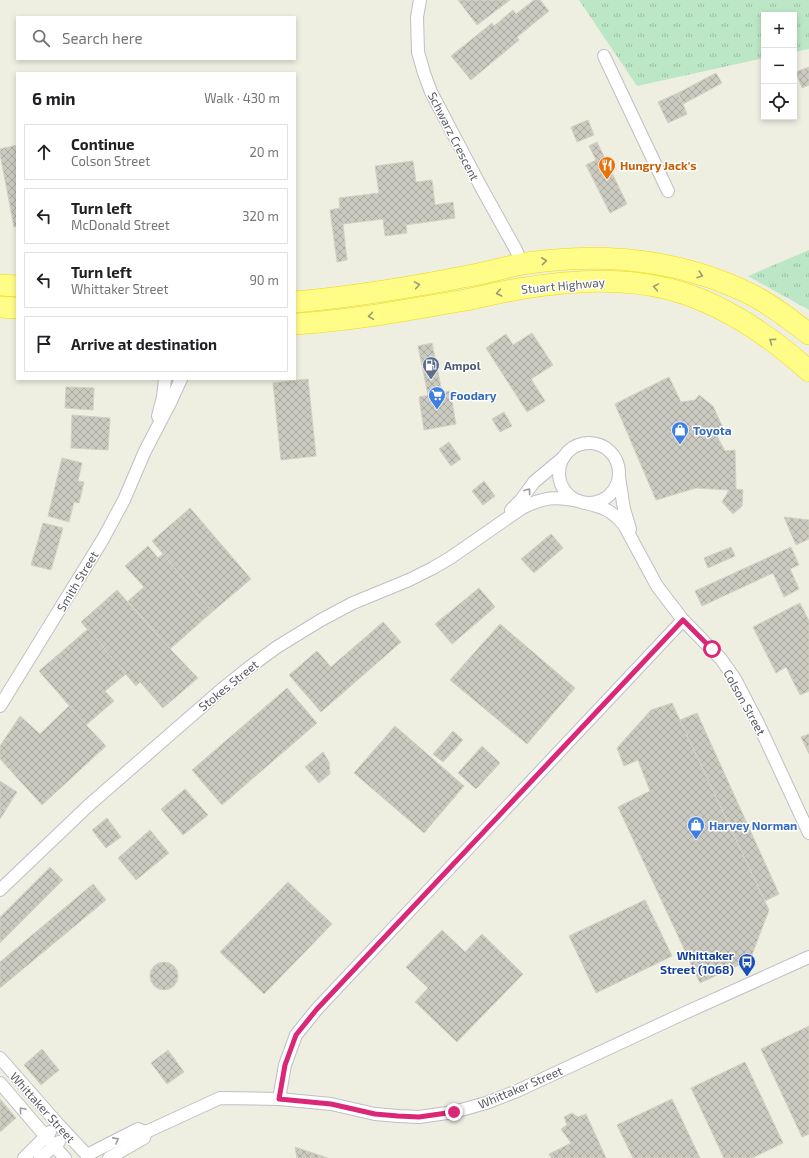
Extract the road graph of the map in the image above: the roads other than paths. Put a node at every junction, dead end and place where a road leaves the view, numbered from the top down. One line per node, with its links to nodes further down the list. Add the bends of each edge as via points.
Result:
1 (420, 0): 4 (street, Schwarz Crescent, via 417,17 418,52 431,92)
2 (604, 56): 3 (street)
3 (668, 191)
4 (522, 264): 7 (highway); 8 (highway, Stuart Highway, one-way to 4, via 371,293); 12 (highway, Stuart Highway, one-way to 12, via 582,258 639,260 662,264 721,281 752,295)
5 (0, 284): 6 (highway)
6 (16, 286)
7 (525, 288): 11 (highway, Stuart Highway, one-way to 11, via 374,315); 13 (highway, Stuart Highway, one-way to 7, via 781,347 740,319 703,300 669,289 608,281 571,282)
8 (296, 302)
9 (0, 307): 10 (highway)
10 (16, 308)
11 (296, 324)
12 (809, 334)
13 (809, 371)
14 (165, 380): 16 (street, Smith Street, via 159,415)
15 (181, 380): 16 (street, Smith Street)
16 (146, 451): 23 (street, Smith Street, via 103,539)
17 (564, 457): 18 (street, via 581,444 596,444 609,451); 19 (street, via 559,470 562,486 572,498); 20 (street, one-way to 17, via 521,500 534,482)
18 (619, 471): 19 (street, via 617,484 608,496 592,503); 21 (street, Colson Street, via 624,509)
19 (582, 502): 20 (street, via 558,498 540,500 522,508); 21 (street, Colson Street, via 613,513 624,525)
20 (491, 529): 25 (street, Stokes Street, via 433,568 321,620 251,666 89,805)
21 (634, 544): 22 (street, Colson Street, via 657,586)
22 (683, 620): 24 (street, Colson Street, via 721,659 735,679); 29 (street, via 317,1009 296,1035 285,1065)
23 (0, 706)
24 (809, 833)
25 (0, 890)
26 (809, 957): 29 (street, Whittaker Street, via 517,1091 454,1112 419,1117 398,1116 375,1114 331,1104)
27 (0, 1058): 30 (street, Whittaker Street)
28 (0, 1083): 33 (street, Whittaker Street, one-way to 28)
29 (279, 1099): 31 (street, Whittaker Street, via 220,1098)
30 (58, 1124): 32 (street, Whittaker Street); 33 (street)
31 (146, 1132): 35 (street, Whittaker Street, one-way to 31, via 138,1129); 39 (street, Whittaker Street, via 144,1138)
32 (67, 1134): 34 (street); 35 (street, Whittaker Street)
33 (45, 1136): 34 (street, Whittaker Street); 36 (street)
34 (54, 1146): 37 (street); 38 (street, Whittaker Street)
35 (87, 1156)
36 (24, 1158)
37 (40, 1158)
38 (65, 1158)
39 (108, 1158)

